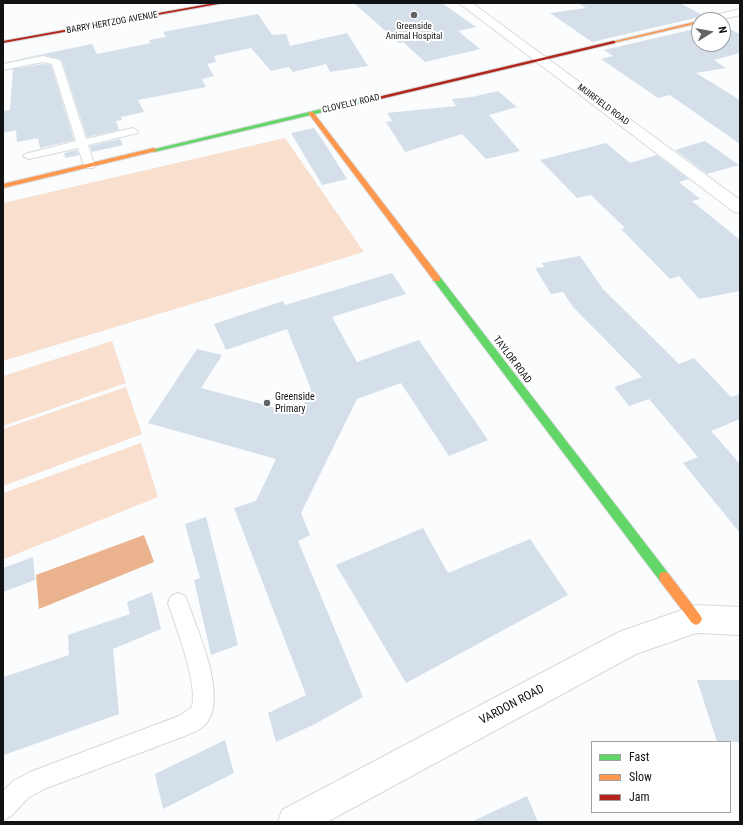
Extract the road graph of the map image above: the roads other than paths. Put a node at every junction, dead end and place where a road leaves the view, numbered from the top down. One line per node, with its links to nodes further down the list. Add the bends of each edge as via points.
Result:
1 (222, 3): 4 (street, BARRY HERTZOG AVENUE)
2 (465, 3): 5 (street, MUIRFIELD ROAD)
3 (691, 24): 5 (street, CLOVELLY ROAD)
4 (3, 42)
5 (541, 59): 7 (street, CLOVELLY ROAD); 13 (street, MUIRFIELD ROAD)
6 (3, 67): 9 (lane, via 43,59 56,62)
7 (311, 114): 11 (street, CLOVELLY ROAD); 15 (street, TAYLOR ROAD)
8 (133, 132): 9 (lane)
9 (82, 143): 10 (lane); 11 (lane)
10 (29, 156)
11 (89, 166): 12 (street, CLOVELLY ROAD)
12 (3, 186)
13 (740, 208)
14 (178, 603): 17 (lane, via 203,684 205,703 201,713 193,722 181,727 38,780 20,790)
15 (696, 619): 16 (street, VARDON ROAD); 18 (street, VARDON ROAD, via 628,642)
16 (740, 621)
17 (3, 808)
18 (294, 822)

